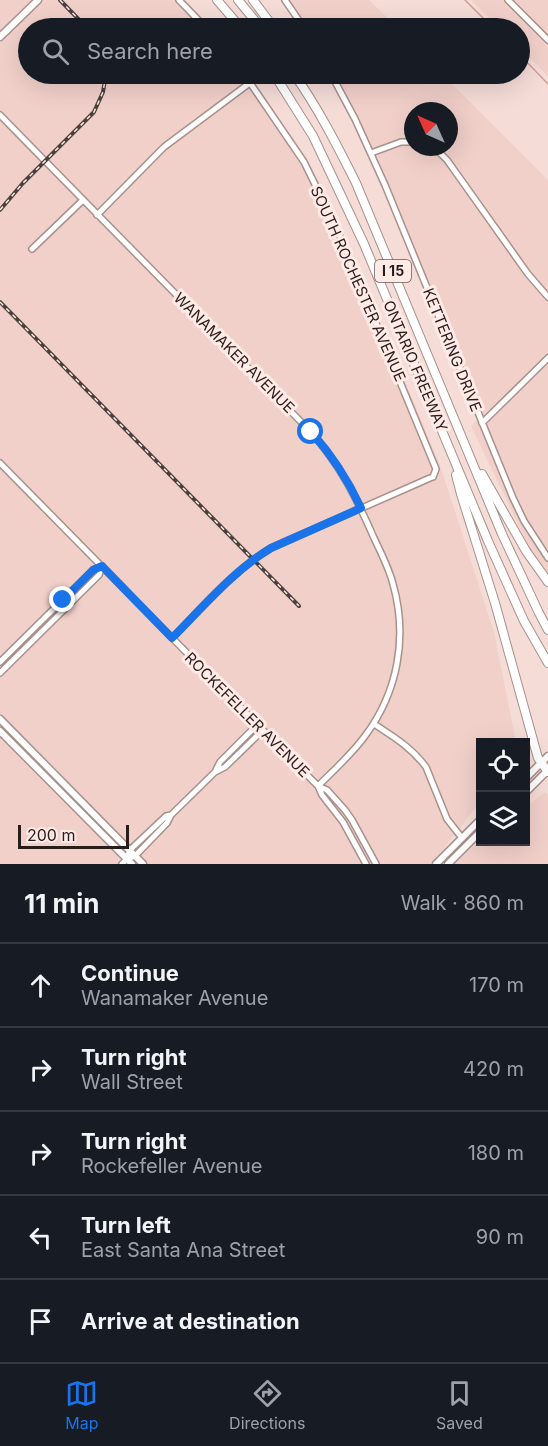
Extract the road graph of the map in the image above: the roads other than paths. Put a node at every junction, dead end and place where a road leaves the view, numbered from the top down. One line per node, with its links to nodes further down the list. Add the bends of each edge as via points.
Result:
1 (38, 0): 8 (main road)
2 (179, 0): 9 (street)
3 (217, 0): 10 (highway)
4 (238, 0): 11 (highway)
5 (253, 0): 12 (highway)
6 (285, 0): 13 (street)
7 (508, 0): 14 (street)
8 (20, 18)
9 (196, 18)
10 (232, 18)
11 (253, 18)
12 (266, 18)
13 (297, 18)
14 (526, 18)
15 (18, 19): 17 (main road)
16 (530, 22): 18 (street)
17 (0, 37)
18 (548, 40)
19 (247, 84): 29 (street, via 164,147)
20 (251, 84): 37 (street, SOUTH ROCHESTER AVENUE, via 304,162 337,229 436,466 436,473 430,478)
21 (280, 84): 35 (highway, ONTARIO FREEWAY / I 15, via 313,136 364,244)
22 (302, 84): 34 (highway, ONTARIO FREEWAY / I 15, via 356,183)
23 (336, 84): 26 (street, KETTERING DRIVE)
24 (0, 116): 28 (street, WANAMAKER AVENUE)
25 (404, 142): 26 (street)
26 (371, 153): 33 (street, KETTERING DRIVE)
27 (443, 156): 31 (street)
28 (82, 200): 29 (street, WANAMAKER AVENUE); 30 (street)
29 (97, 215): 37 (street, WANAMAKER AVENUE, via 311,432 345,478)
30 (32, 249)
31 (548, 297)
32 (548, 358): 33 (street)
33 (482, 423): 38 (street, KETTERING DRIVE, via 513,498)
34 (466, 447): 40 (highway, via 522,545); 41 (highway, ONTARIO FREEWAY / I 15)
35 (451, 453): 44 (highway, ONTARIO FREEWAY / I 15, via 524,621); 52 (highway)
36 (0, 464): 39 (street, ROCKEFELLER AVENUE)
37 (361, 508): 42 (street, via 262,554); 47 (street, WANAMAKER AVENUE, via 391,576 400,627 394,678)
38 (548, 558)
39 (102, 566): 42 (street, ROCKEFELLER AVENUE); 43 (street, via 93,570); 45 (street, via 99,575)
40 (548, 582)
41 (548, 630)
42 (172, 638): 48 (street, ROCKEFELLER AVENUE)
43 (0, 662)
44 (548, 663)
45 (0, 673)
46 (0, 718): 61 (main road)
47 (374, 724): 56 (street, WANAMAKER AVENUE); 60 (street, via 408,746 422,761 447,819)
48 (257, 725): 49 (street, ROCKEFELLER AVENUE); 54 (street)
49 (263, 730): 54 (street); 56 (street, ROCKEFELLER AVENUE)
50 (0, 731): 62 (main road)
51 (548, 756): 52 (main road)
52 (541, 764): 53 (highway); 55 (main road)
53 (548, 771): 57 (main road)
54 (215, 772): 61 (street)
55 (530, 774)
56 (318, 786): 64 (street, ROCKEFELLER AVENUE); 65 (street, ROCKEFELLER AVENUE, via 345,810)
57 (530, 787)
58 (476, 824): 60 (main road)
59 (476, 836): 67 (main road)
60 (462, 838): 66 (main road)
61 (132, 853): 62 (street); 63 (main road)
62 (127, 862)
63 (143, 864)
64 (366, 864)
65 (376, 864)
66 (436, 864)
67 (448, 864)

